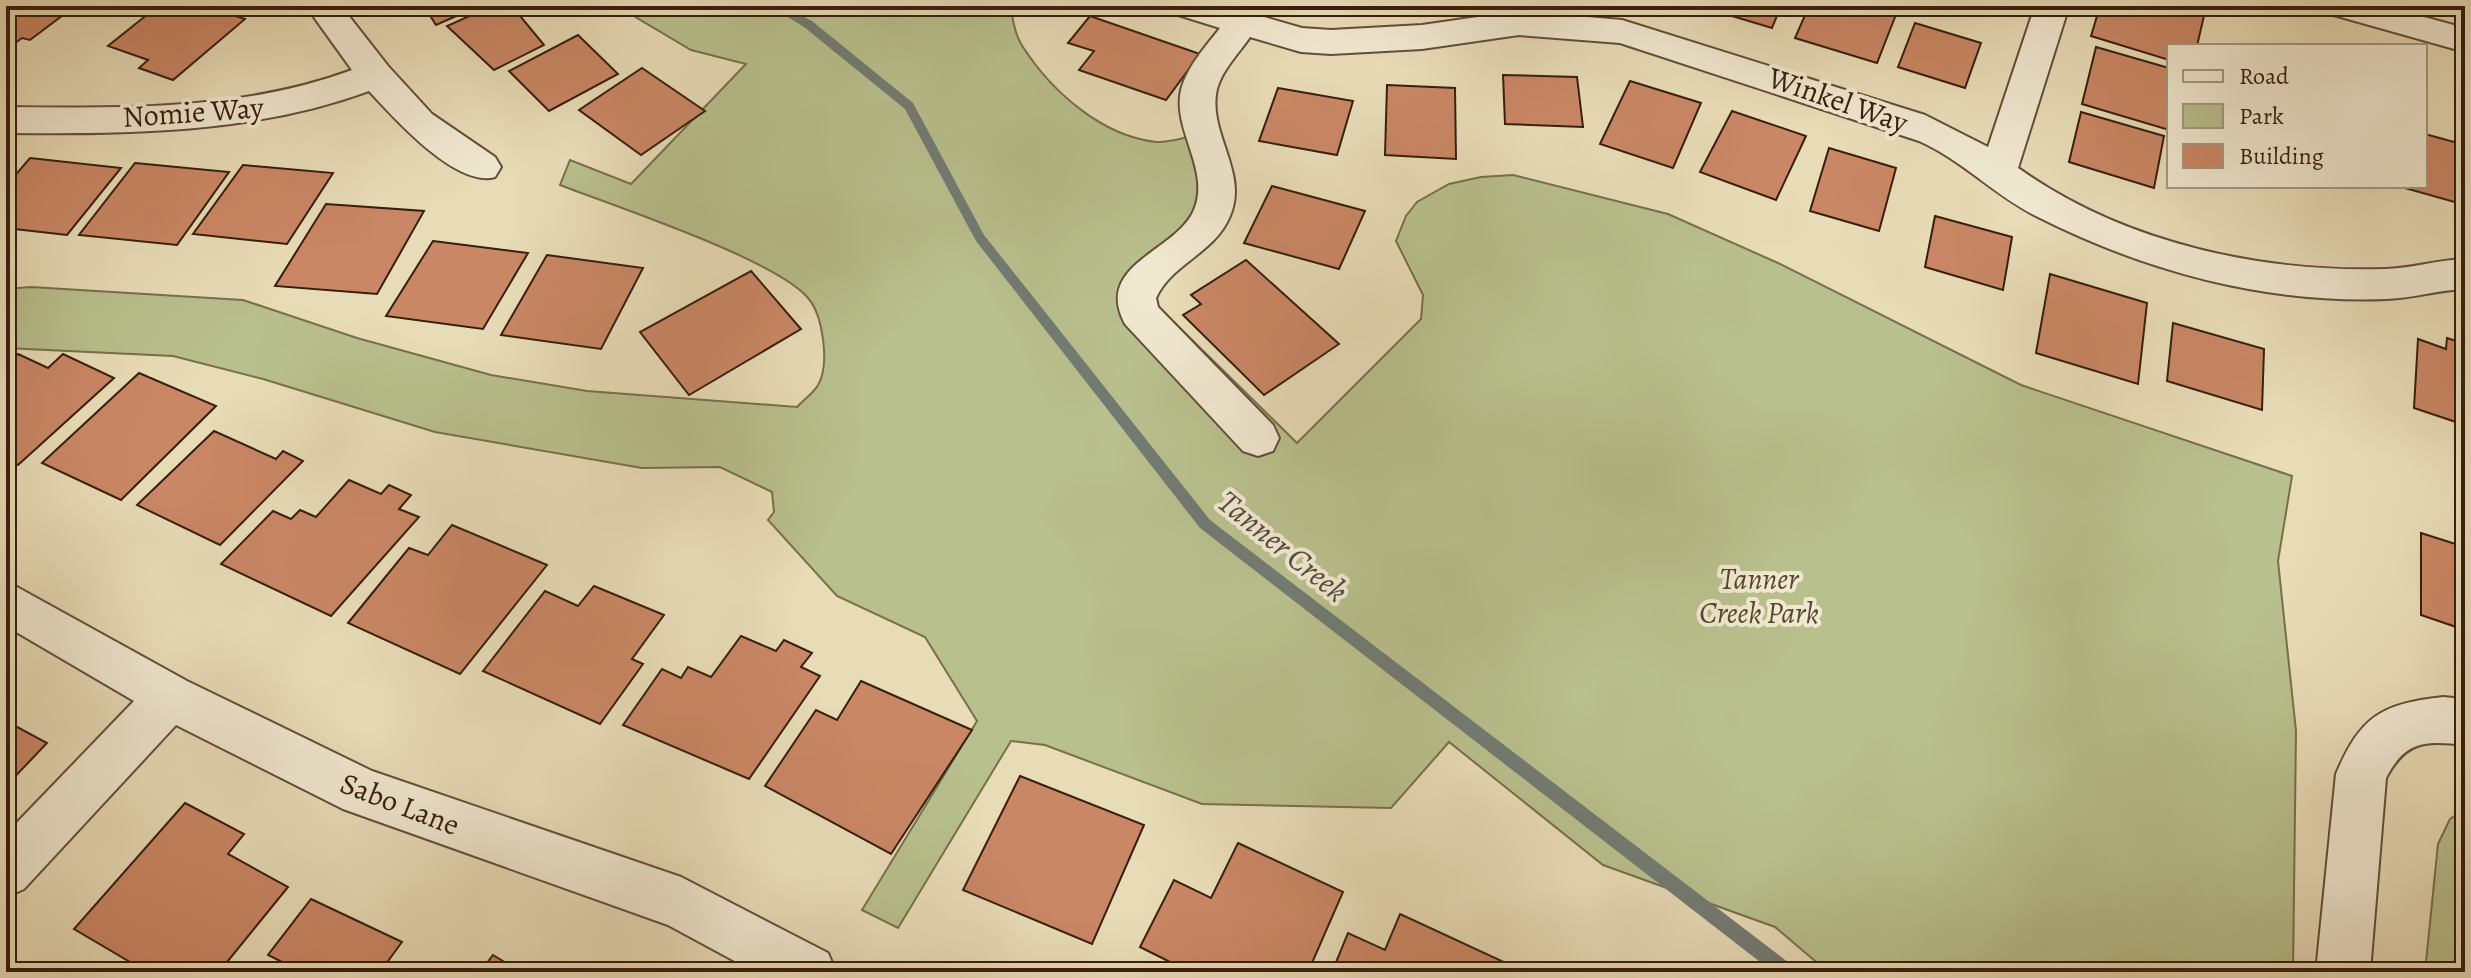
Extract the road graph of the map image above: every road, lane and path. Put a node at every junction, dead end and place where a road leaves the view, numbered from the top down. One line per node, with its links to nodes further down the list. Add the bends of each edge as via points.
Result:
1 (323, 6): 8 (street)
2 (1187, 6): 6 (street, Winkel Way)
3 (2052, 6): 11 (street)
4 (2342, 6): 7 (street)
5 (1554, 15): 6 (street, Winkel Way, via 1418,38 1331,42); 11 (street, Winkel Way, via 1639,35 1810,90 1951,141)
6 (1241, 24): 13 (street, via 1199,88 1216,201 1189,246 1146,280 1136,298 1139,313)
7 (2463, 29)
8 (375, 75): 9 (street, Nomie Way, via 312,99 210,117); 10 (street, via 419,123)
9 (6, 120)
10 (482, 167)
11 (1998, 173): 12 (street, Winkel Way, via 2045,205 2128,241 2250,275 2388,284)
12 (2465, 274)
13 (1258, 438)
14 (6, 602): 15 (street, Sabo Lane)
15 (170, 697): 17 (street); 18 (street, Sabo Lane, via 361,792 681,903)
16 (2465, 722): 19 (street, via 2405,724 2378,743 2361,774)
17 (6, 871)
18 (809, 972)
19 (2343, 972)

